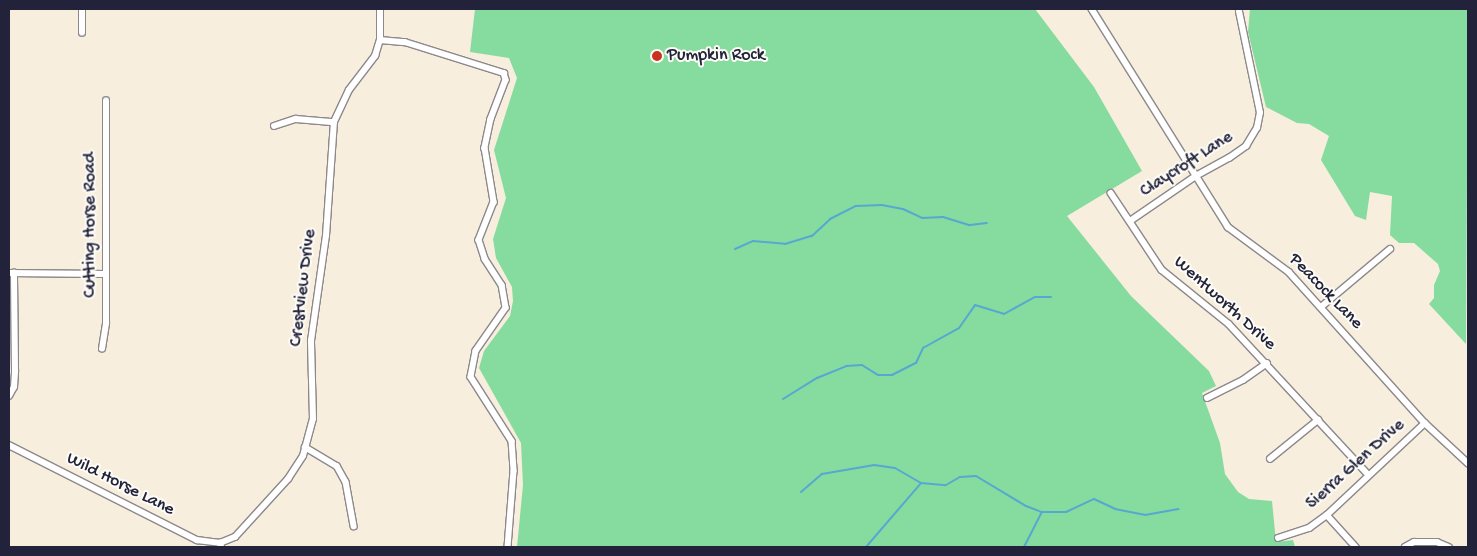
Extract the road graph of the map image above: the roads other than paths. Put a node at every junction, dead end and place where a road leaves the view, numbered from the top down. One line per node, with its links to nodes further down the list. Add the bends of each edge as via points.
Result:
1 (82, 9): 5 (street)
2 (380, 9): 6 (street, Crestview Drive)
3 (1092, 9): 10 (street, Peacock Lane)
4 (1239, 12): 10 (street, Claycroft Lane, via 1260,112 1257,128 1246,146)
5 (82, 34)
6 (380, 40): 8 (street, Crestview Drive, via 376,56 349,90); 32 (street, via 406,42 504,74 506,80 486,139 494,202 479,240 485,259 502,285 506,308 476,351 471,377 512,442 514,470)
7 (106, 101): 15 (street, Cutting Horse Road)
8 (334, 122): 9 (street, via 296,119); 24 (street, Crestview Drive, via 326,236 311,341 313,419)
9 (274, 126)
10 (1196, 176): 12 (street, Claycroft Lane); 16 (street, Peacock Lane, via 1231,231 1285,268)
11 (1111, 193): 12 (street, Wentworth Drive)
12 (1130, 221): 18 (street, Wentworth Drive, via 1162,270 1229,324)
13 (1390, 249): 16 (street)
14 (12, 273): 15 (street); 19 (street, via 14,388)
15 (105, 274): 17 (street, Cutting Horse Road, via 106,323)
16 (1321, 307): 22 (street, Peacock Lane)
17 (102, 349)
18 (1267, 363): 20 (street, via 1243,380); 21 (street, Wentworth Drive)
19 (9, 396)
20 (1206, 398)
21 (1318, 420): 25 (street); 27 (street, Wentworth Drive)
22 (1425, 423): 26 (street, Peacock Lane); 27 (street, Sierra Glen Drive)
23 (9, 446): 31 (street, Wild Horse Lane, via 197,540)
24 (305, 447): 29 (street, via 337,466 346,482); 31 (street, Crestview Drive, via 288,479 235,538)
25 (1270, 459)
26 (1468, 463)
27 (1368, 474): 28 (street, Sierra Glen Drive)
28 (1327, 514): 30 (street, Sierra Glen Drive, via 1309,528); 33 (street)
29 (354, 526)
30 (1278, 538)
31 (220, 545)
32 (508, 547)
33 (1356, 547)
34 (1405, 547): 35 (street, via 1414,542 1438,542)
35 (1449, 547)

